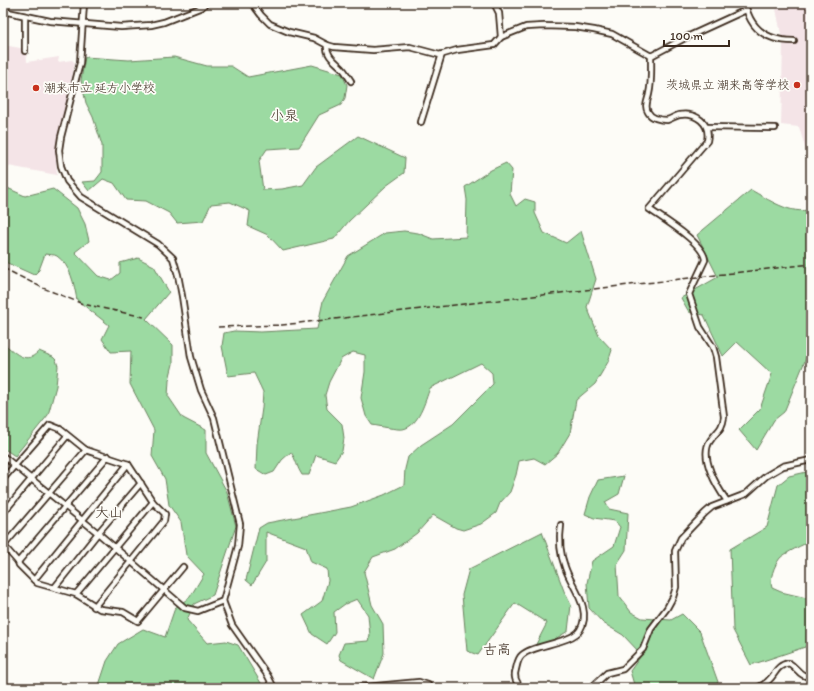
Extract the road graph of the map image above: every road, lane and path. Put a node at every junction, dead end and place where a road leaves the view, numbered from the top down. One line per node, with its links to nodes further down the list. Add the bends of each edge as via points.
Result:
1 (84, 3): 9 (street)
2 (206, 3): 9 (street, via 202,7 152,25)
3 (252, 3): 12 (street, via 270,24 314,38)
4 (494, 3): 10 (street, via 499,13)
5 (745, 3): 6 (street)
6 (746, 10): 11 (street, via 753,25 761,33 773,38); 15 (street)
7 (3, 11): 8 (street)
8 (25, 16): 9 (street); 13 (street)
9 (83, 25): 48 (street, via 80,63 61,137 61,166 67,181 81,197 158,244 173,258 182,296 191,357 201,390 214,418 240,524 238,546)
10 (501, 37): 14 (street, via 494,45); 15 (street, via 526,27 576,27 612,34)
11 (794, 41)
12 (327, 45): 14 (street, via 373,50 410,47); 16 (street, via 329,55)
13 (25, 51)
14 (442, 54): 17 (street)
15 (651, 56): 18 (street, via 651,80 646,105 648,113 656,119 667,120 688,115 703,121)
16 (351, 81)
17 (421, 122)
18 (708, 127): 19 (street); 31 (street, via 707,141 701,150 649,209 691,239 705,256 689,294 700,327 713,347 716,357 724,417 722,427 710,441 707,458 716,484)
19 (775, 128)
20 (67, 436): 21 (street); 26 (street, via 50,424); 28 (street)
21 (86, 450): 23 (street); 30 (street)
22 (3, 456): 26 (street)
23 (108, 456): 25 (street); 33 (street)
24 (811, 460): 31 (street, via 783,466 766,476 746,494)
25 (128, 464): 29 (street); 35 (street)
26 (15, 465): 27 (street); 28 (street)
27 (3, 479)
28 (32, 479): 30 (street); 34 (street)
29 (141, 483): 32 (street); 37 (street)
30 (48, 492): 33 (street); 39 (street)
31 (727, 501): 55 (street, via 705,512 681,538 675,551 676,587 673,597 651,629 643,649 623,669 607,674)
32 (154, 502): 40 (street); 41 (street, via 164,514 164,521)
33 (65, 506): 35 (street); 42 (street)
34 (3, 512)
35 (82, 520): 37 (street); 44 (street)
36 (561, 525): 54 (street, via 562,557 565,569 582,602 583,623 581,630 570,638 522,655 514,674 517,684)
37 (98, 533): 40 (street); 45 (street)
38 (3, 537): 39 (street)
39 (6, 543): 42 (street, via 5,547)
40 (114, 548): 41 (street); 47 (street)
41 (131, 561): 46 (street); 49 (street)
42 (18, 562): 44 (street)
43 (183, 566): 46 (street)
44 (34, 580): 45 (street)
45 (55, 587): 47 (street)
46 (165, 589): 48 (street, via 185,608 191,610 198,611); 49 (street, via 138,621 124,612)
47 (76, 594): 49 (street)
48 (223, 601): 51 (street, via 232,625)
49 (94, 606)
50 (811, 676): 56 (street, via 802,676 794,666 789,663 783,664 769,681)
51 (274, 688)
52 (355, 688): 53 (street, via 419,682 428,685)
53 (426, 688)
54 (522, 688)
55 (591, 688)
56 (757, 688)

